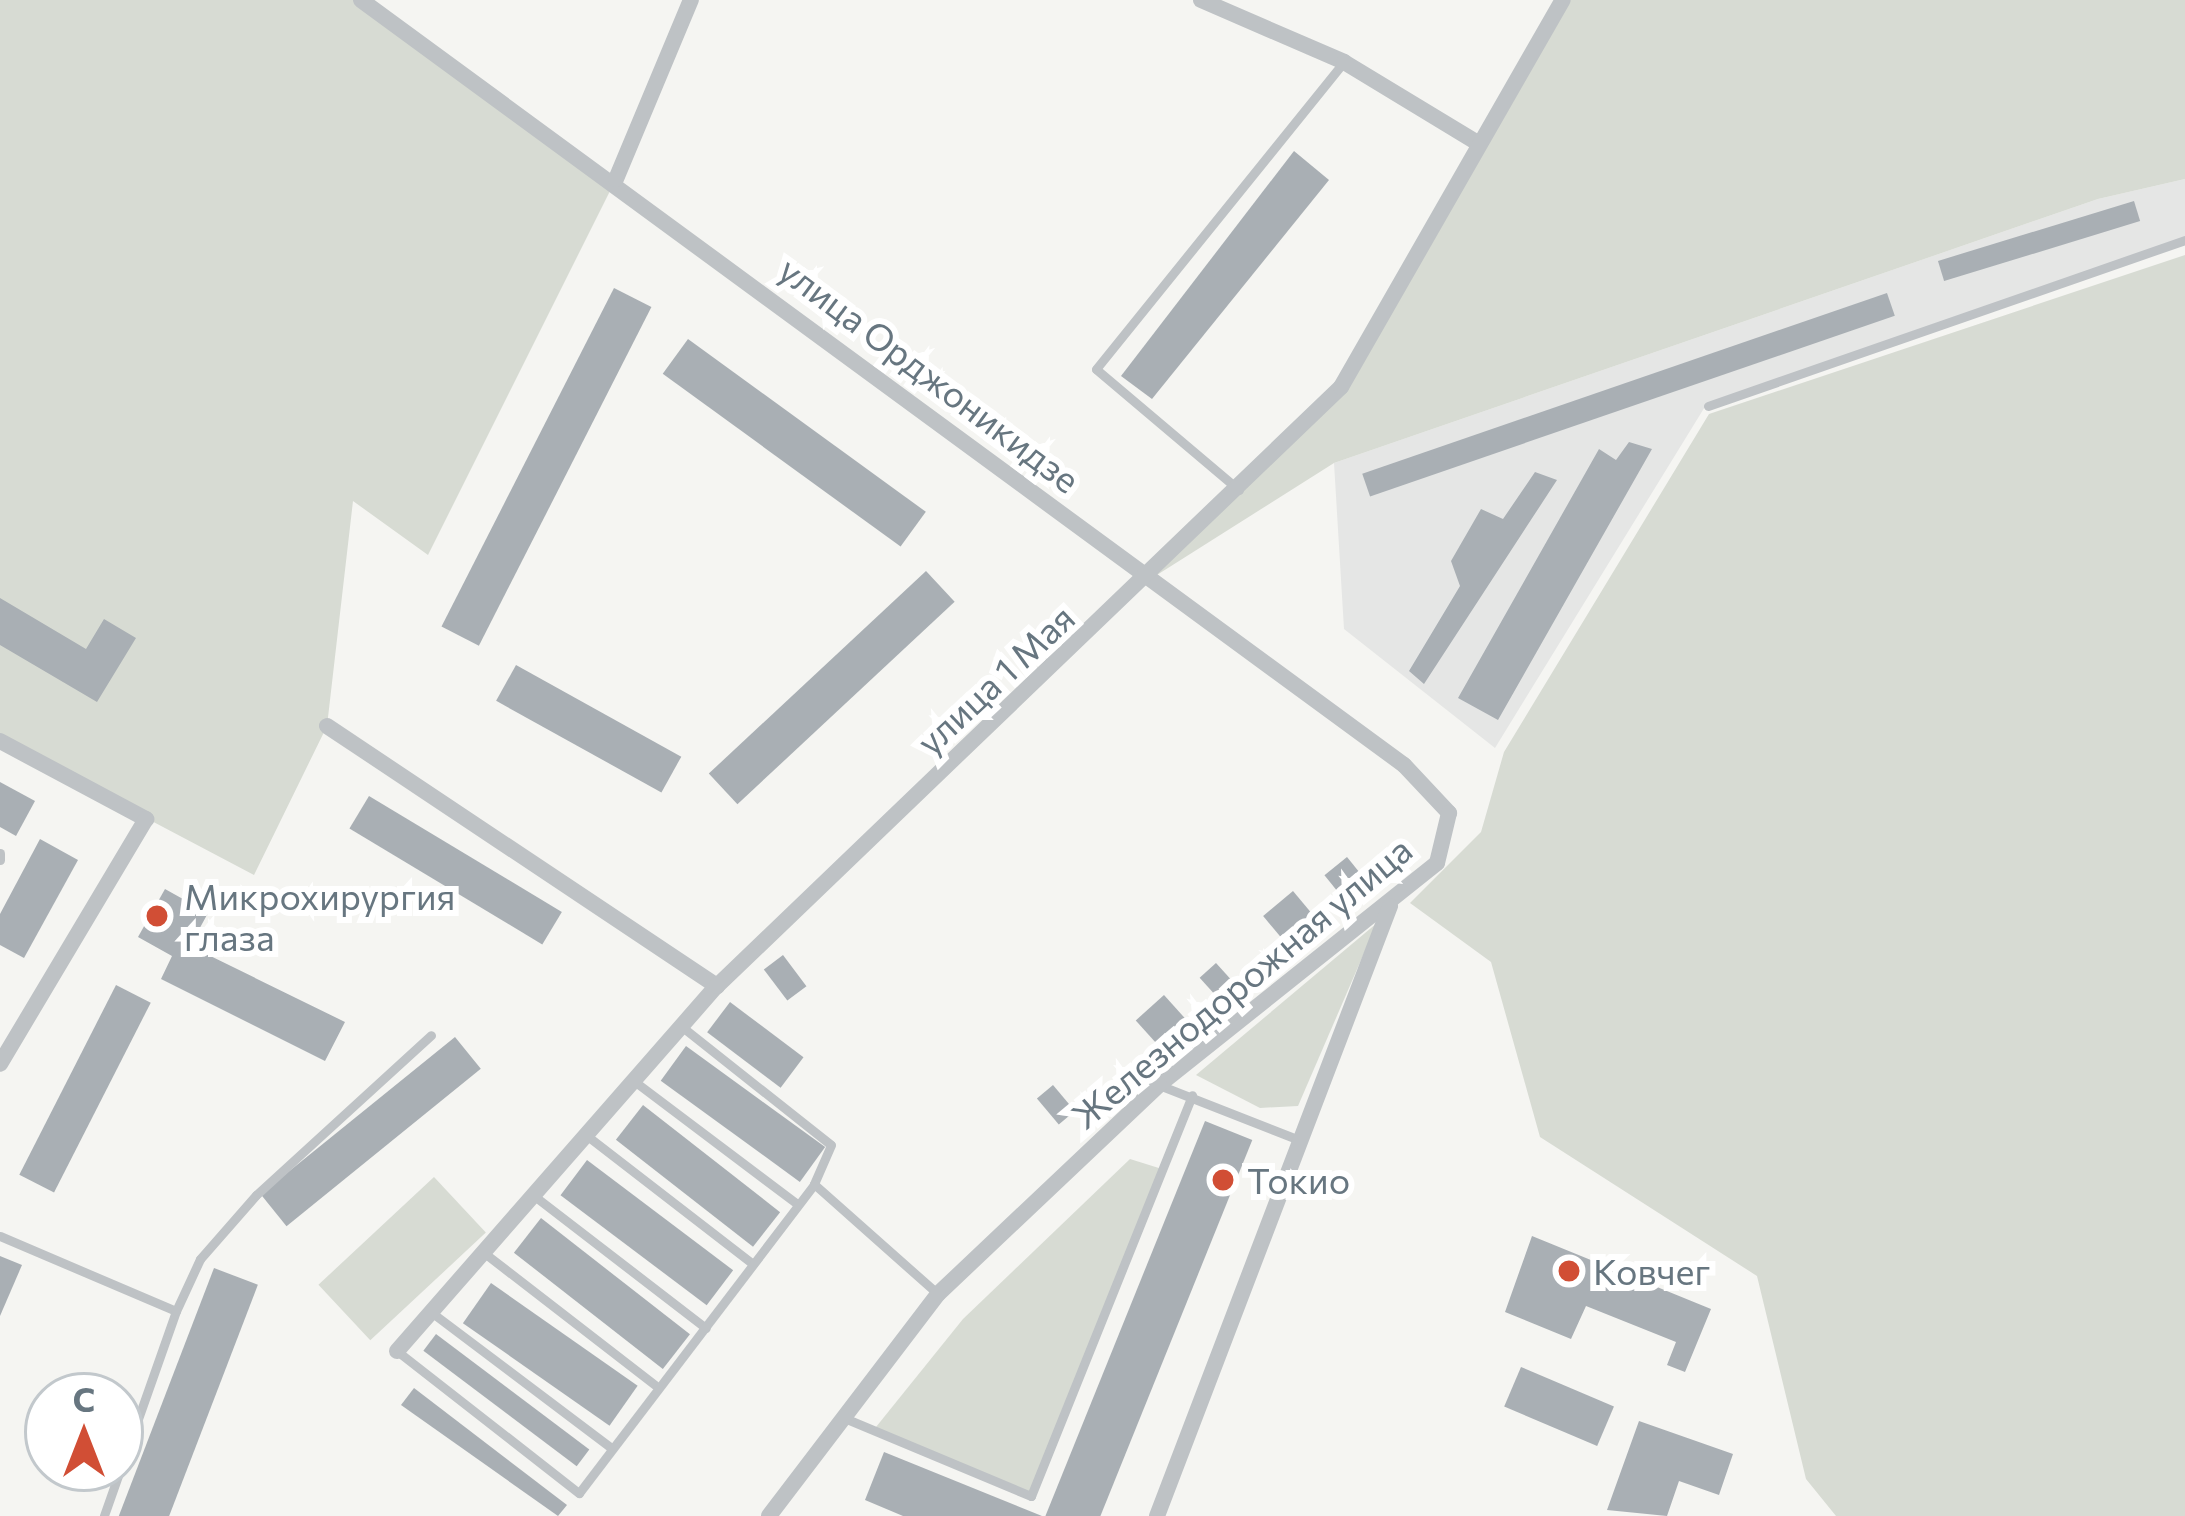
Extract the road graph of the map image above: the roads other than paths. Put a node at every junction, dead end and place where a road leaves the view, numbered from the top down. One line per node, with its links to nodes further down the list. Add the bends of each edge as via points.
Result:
1 (361, 0): 7 (street, улица Орджоникидзе)
2 (691, 0): 7 (street)
3 (1201, 0): 5 (street)
4 (1563, 0): 6 (street, улица 1 Мая)
5 (1344, 62): 6 (street); 10 (lane, via 1096,369)
6 (1478, 143): 10 (street, улица 1 Мая, via 1341,387)
7 (616, 179): 11 (street, улица Орджоникидзе)
8 (2185, 240): 9 (lane)
9 (1708, 406)
10 (1239, 490): 11 (street, улица 1 Мая)
11 (1149, 580): 14 (street, улица Орджоникидзе, via 1404,764); 16 (street, улица 1 Мая)
12 (327, 726): 16 (street)
13 (0, 741): 19 (street, via 146,819)
14 (1449, 813): 15 (street, Железнодорожная улица, via 1437,863)
15 (1391, 904): 21 (street, Железнодорожная улица); 24 (street)
16 (717, 986): 17 (street, улица 1 Мая)
17 (681, 1027): 20 (street, улица 1 Мая); 25 (lane, via 831,1145)
18 (430, 1035): 32 (lane, via 256,1195 200,1259)
19 (0, 1064)
20 (634, 1081): 23 (street, улица 1 Мая); 27 (lane)
21 (1159, 1085): 22 (lane); 31 (street, Железнодорожная улица)
22 (1192, 1095): 24 (lane); 37 (lane, via 1031,1496)
23 (586, 1135): 26 (street, улица 1 Мая); 30 (lane)
24 (1304, 1142): 41 (street)
25 (814, 1184): 27 (lane); 31 (lane)
26 (533, 1195): 29 (street, улица 1 Мая); 34 (lane)
27 (797, 1204): 30 (lane)
28 (0, 1236): 32 (lane)
29 (483, 1252): 33 (street, улица 1 Мая); 36 (lane)
30 (753, 1264): 34 (lane)
31 (938, 1294): 37 (street, Железнодорожная улица)
32 (176, 1311): 39 (lane)
33 (431, 1312): 35 (street, улица 1 Мая); 38 (lane)
34 (706, 1328): 36 (lane)
35 (397, 1351): 38 (lane, via 579,1493)
36 (656, 1385): 38 (lane)
37 (838, 1414): 40 (street, Железнодорожная улица)
38 (610, 1447)
39 (104, 1516)
40 (770, 1516)
41 (1156, 1516)

